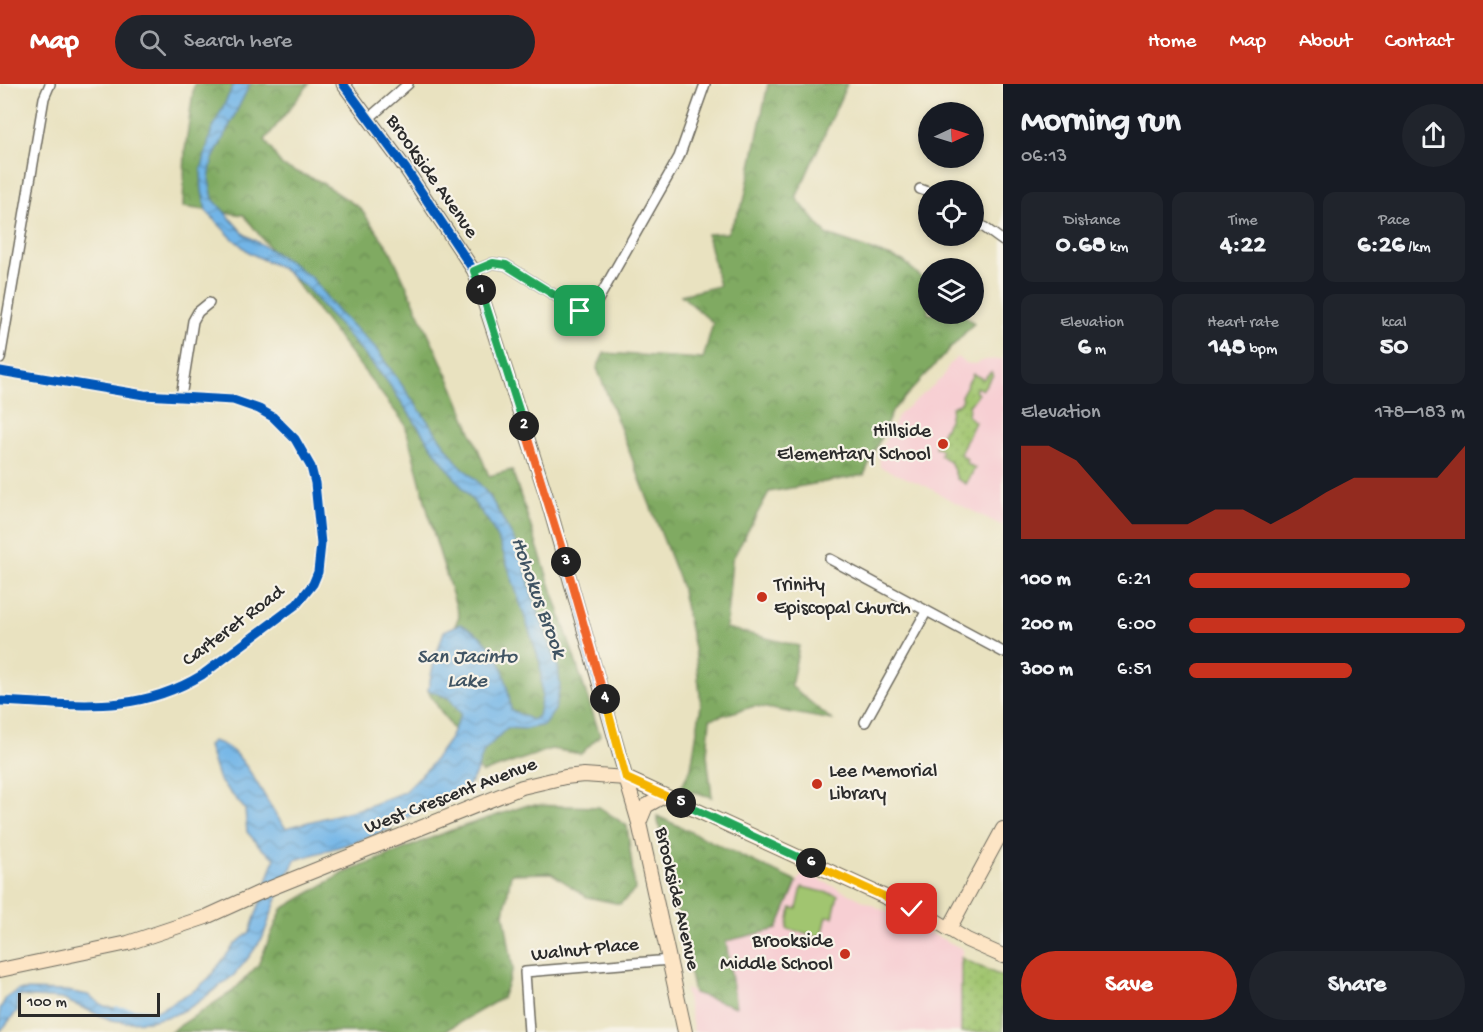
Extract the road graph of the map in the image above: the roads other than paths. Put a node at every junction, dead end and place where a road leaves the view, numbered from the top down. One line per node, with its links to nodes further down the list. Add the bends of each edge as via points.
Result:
1 (50, 84): 10 (street, via 44,98)
2 (343, 84): 5 (street, Brookside Avenue)
3 (408, 84): 5 (street)
4 (705, 84): 8 (street, via 679,157 589,310 580,311 506,265 493,263)
5 (368, 119): 8 (street, Brookside Avenue)
6 (984, 227): 7 (street)
7 (1003, 241)
8 (474, 271): 18 (street, Brookside Avenue, via 546,495)
9 (209, 303): 12 (street, via 193,321)
10 (0, 359)
11 (0, 371): 12 (street, Carteret Road, via 124,392)
12 (181, 397): 16 (street, Carteret Road, via 242,402 273,417 295,439 315,483 321,544 313,584 289,610 202,675 167,693 108,705)
13 (830, 559): 14 (street)
14 (926, 612): 15 (street); 17 (street)
15 (1003, 652)
16 (0, 701)
17 (865, 722)
18 (626, 778): 19 (main road, West Crescent Avenue); 20 (main road, Brookside Avenue); 25 (main road, West Crescent Avenue, via 584,775 522,787 206,917 128,943)
19 (664, 796): 20 (main road, via 646,806); 22 (main road, West Crescent Avenue)
20 (639, 822): 24 (main road, Brookside Avenue)
21 (1003, 829): 22 (main road)
22 (949, 929): 23 (main road, West Crescent Avenue)
23 (1003, 956)
24 (670, 960): 26 (street, Walnut Place, via 525,972); 27 (main road, Brookside Avenue)
25 (0, 970)
26 (529, 1032)
27 (685, 1032)

